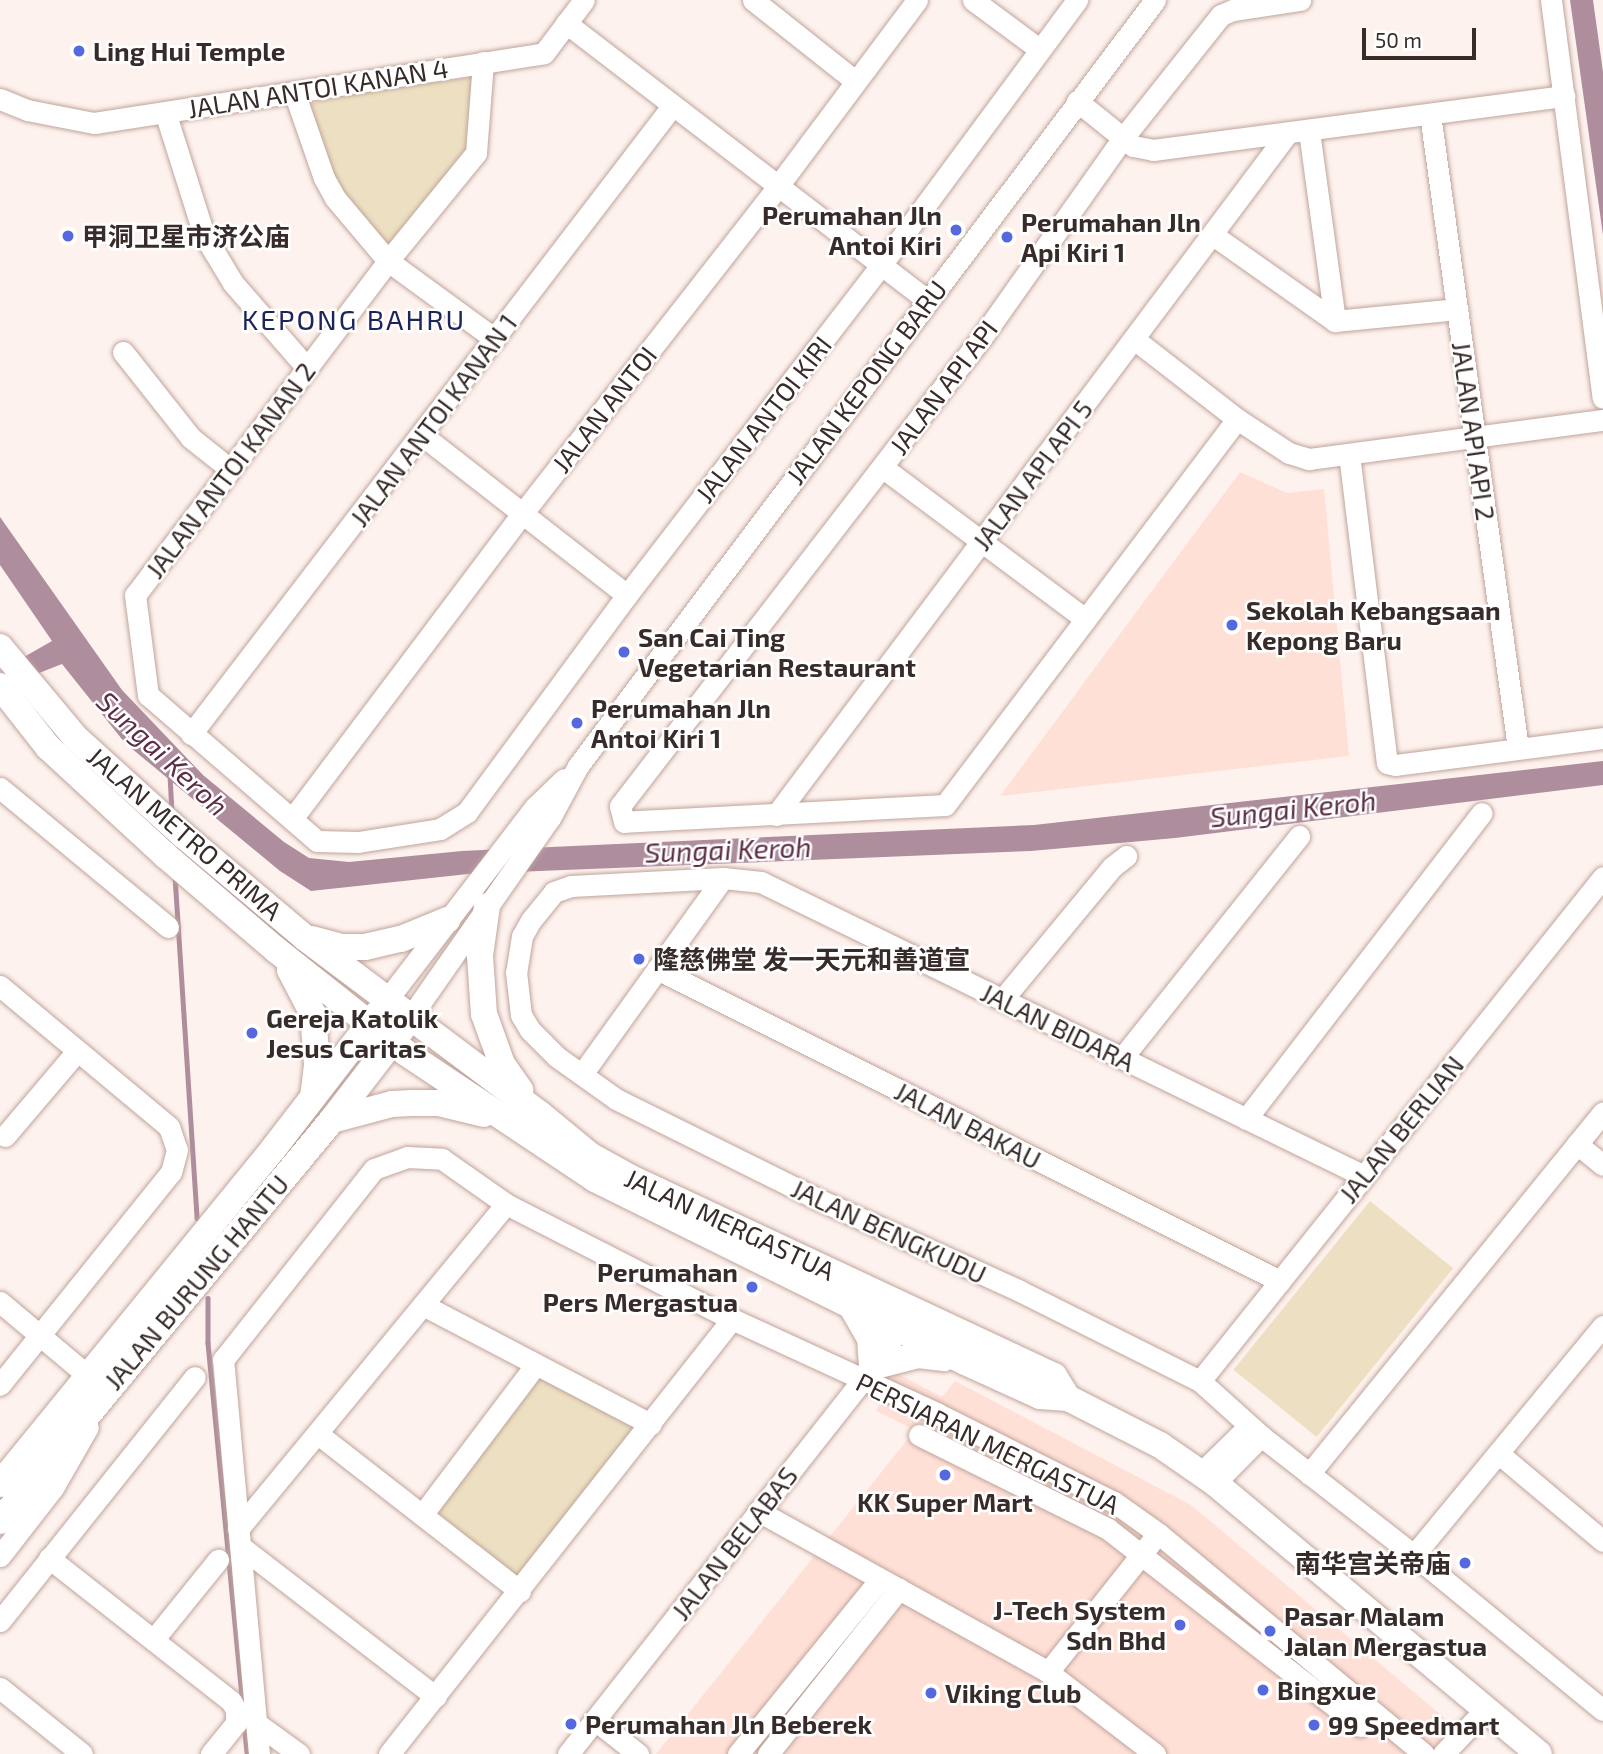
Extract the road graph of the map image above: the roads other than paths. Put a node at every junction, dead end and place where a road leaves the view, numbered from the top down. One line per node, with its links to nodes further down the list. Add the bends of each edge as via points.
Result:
1 (584, 0): 9 (street, JALAN ANTOI KANAN 4)
2 (753, 0): 12 (street)
3 (916, 0): 12 (street, JALAN ANTOI)
4 (973, 0): 10 (street)
5 (1077, 0): 10 (street, JALAN ANTOI KIRI)
6 (1155, 0): 16 (street, JALAN KEPONG BARU)
7 (1300, 0): 22 (street, JALAN API API, via 1222,15)
8 (1551, 0): 14 (street)
9 (566, 23): 11 (street, JALAN ANTOI KANAN 4, via 544,53); 17 (street)
10 (1039, 49): 26 (street, JALAN ANTOI KIRI)
11 (483, 62): 13 (street, JALAN ANTOI KANAN 4); 25 (street, JALAN ANTOI KANAN 2, via 476,153)
12 (854, 80): 23 (street, JALAN ANTOI)
13 (294, 92): 18 (street, JALAN ANTOI KANAN 4); 25 (street, via 335,198)
14 (1564, 96): 19 (street); 34 (street)
15 (0, 99): 18 (street, JALAN ANTOI KANAN 4, via 27,110 94,123)
16 (1077, 101): 22 (street); 27 (street, JALAN KEPONG BARU)
17 (673, 105): 23 (street); 30 (street, JALAN ANTOI KANAN 1)
18 (165, 112): 33 (street, via 204,235 233,283)
19 (1430, 114): 20 (street); 28 (street, JALAN API API 2)
20 (1308, 131): 21 (street); 29 (street)
21 (1286, 134): 22 (street, via 1153,150 1133,146); 24 (street, JALAN API API 5)
22 (1123, 138): 40 (street, JALAN API API, via 982,337)
23 (778, 186): 26 (street); 42 (street, JALAN ANTOI)
24 (1213, 235): 29 (street); 31 (street, JALAN API API 5)
25 (388, 261): 30 (street); 33 (street, JALAN ANTOI KANAN 2)
26 (881, 265): 27 (street); 44 (street, JALAN ANTOI KIRI)
27 (928, 300): 59 (street, JALAN KEPONG BARU, via 542,813)
28 (1457, 309): 29 (street); 38 (street, JALAN API API 2)
29 (1335, 321)
30 (495, 339): 37 (street, JALAN ANTOI KANAN 1)
31 (1134, 339): 35 (street); 43 (street, JALAN API API 5)
32 (123, 352): 41 (street, via 191,438)
33 (307, 368): 41 (street, JALAN ANTOI KANAN 2)
34 (1603, 398)
35 (1237, 419): 39 (street, via 1289,453 1309,459); 45 (street)
36 (1603, 420): 38 (street)
37 (422, 435): 42 (street); 48 (street, JALAN ANTOI KANAN 1)
38 (1475, 437): 39 (street); 50 (street, JALAN API API 2)
39 (1349, 454): 50 (street, via 1387,763)
40 (882, 467): 43 (street); 53 (street, JALAN API API, via 620,806 624,822)
41 (230, 469): 48 (street, JALAN ANTOI KANAN 2, via 135,595 148,695)
42 (522, 513): 44 (street); 54 (street, JALAN ANTOI)
43 (982, 540): 45 (street); 53 (street, JALAN API API 5)
44 (627, 595): 54 (street, JALAN ANTOI KIRI, via 467,811 440,829 358,842 317,841)
45 (1085, 619): 53 (street, via 949,800 939,807)
46 (0, 647): 62 (main road, JALAN METRO PRIMA, via 75,737)
47 (0, 686): 63 (main road, JALAN METRO PRIMA, via 48,747)
48 (191, 734): 54 (street)
49 (1603, 738): 50 (street)
50 (1518, 748)
51 (0, 788): 61 (street)
52 (1482, 813): 78 (street)
53 (776, 815)
54 (292, 819)
55 (1299, 836): 72 (street)
56 (1126, 856): 66 (street)
57 (1603, 877): 83 (street, JALAN BERLIAN)
58 (723, 878): 64 (street); 66 (street, JALAN BIDARA, via 761,882); 73 (street, JALAN BIDARA, via 571,886 554,892 531,920 522,936 516,972 521,1015 556,1057)
59 (482, 900): 60 (street, JALAN KEPONG BARU); 68 (street, JALAN KEPONG BARU); 76 (main road, via 484,1014 502,1064)
60 (447, 920): 62 (main road, via 401,939 365,947 341,947); 67 (street, JALAN KEPONG BARU)
61 (168, 927)
62 (304, 937): 67 (main road, JALAN METRO PRIMA)
63 (275, 949): 69 (main road, JALAN METRO PRIMA); 74 (main road, via 313,1014 317,1065)
64 (657, 969): 73 (street); 85 (street, JALAN BAKAU)
65 (0, 986): 71 (street)
66 (1002, 1000): 72 (street, JALAN BIDARA)
67 (386, 1001): 68 (main road, JALAN METRO PRIMA); 69 (main road, JALAN BURUNG HANTU)
68 (409, 1019): 70 (main road, JALAN BURUNG HANTU); 76 (main road, JALAN MERGASTUA)
69 (368, 1026): 70 (main road, JALAN METRO PRIMA); 74 (main road, JALAN BURUNG HANTU)
70 (392, 1044): 77 (main road, JALAN MERGASTUA); 79 (main road, JALAN BURUNG HANTU)
71 (77, 1051): 80 (street); 94 (street, via 169,1127 176,1140 176,1162)
72 (1122, 1058): 78 (street, JALAN BIDARA)
73 (582, 1074): 101 (street, JALAN BENGKUDU, via 616,1099 813,1197)
74 (312, 1098): 98 (main road, JALAN BURUNG HANTU)
75 (1603, 1112): 81 (street)
76 (540, 1114): 86 (main road, JALAN MERGASTUA, via 591,1156 631,1178)
77 (499, 1117): 79 (main road, via 439,1103 412,1103); 89 (main road, JALAN MERGASTUA, via 595,1179)
78 (1246, 1119): 83 (street, JALAN BIDARA)
79 (332, 1120): 100 (main road, JALAN BURUNG HANTU)
80 (5, 1136)
81 (1577, 1144): 82 (street); 111 (street)
82 (1603, 1165)
83 (1363, 1176): 85 (street, JALAN BERLIAN)
84 (506, 1204): 88 (street); 90 (street, PERSIARAN MERGASTUA); 118 (street, PERSIARAN MERGASTUA, via 442,1159 407,1157 373,1169 223,1360)
85 (1280, 1281): 101 (street, JALAN BERLIAN)
86 (882, 1296): 92 (main road); 93 (main road, JALAN MERGASTUA)
87 (0, 1302): 94 (street)
88 (423, 1305): 96 (street); 107 (street)
89 (853, 1309): 92 (main road, JALAN MERGASTUA); 97 (main road, via 870,1338)
90 (732, 1319): 97 (street, PERSIARAN MERGASTUA); 105 (street)
91 (1603, 1326): 109 (street)
92 (898, 1330): 93 (main road); 95 (main road, JALAN MERGASTUA); 97 (street, JALAN BELABAS)
93 (957, 1332): 103 (main road, JALAN MERGASTUA, via 1054,1376)
94 (40, 1335): 98 (street); 102 (street)
95 (965, 1362): 97 (main road, via 918,1355); 103 (main road, JALAN MERGASTUA, via 1040,1396)
96 (536, 1364): 105 (street); 115 (street)
97 (867, 1374): 114 (street, JALAN BELABAS); 117 (street, PERSIARAN MERGASTUA, via 1114,1502)
98 (87, 1376): 104 (main road, JALAN BURUNG HANTU)
99 (195, 1377): 123 (street)
100 (115, 1380): 116 (main road, JALAN BURUNG HANTU); 122 (street, via 53,1488)
101 (1200, 1381): 106 (street, JALAN BENGKUDU)
102 (0, 1385)
103 (1068, 1398): 112 (main road, JALAN MERGASTUA, via 1160,1445)
104 (53, 1417): 110 (main road); 113 (main road, JALAN BURUNG HANTU)
105 (651, 1424): 126 (street)
106 (1255, 1431): 111 (street, JALAN BENGKUDU); 112 (street)
107 (318, 1434): 115 (street); 118 (street)
108 (919, 1435): 120 (street, via 1080,1513)
109 (1499, 1453): 119 (street); 121 (street)
110 (0, 1459)
111 (1310, 1474): 121 (street, JALAN BENGKUDU)
112 (1208, 1477): 133 (main road, JALAN MERGASTUA)
113 (0, 1484)
114 (758, 1511): 125 (street); 134 (street, JALAN BELABAS)
115 (422, 1515): 126 (street)
116 (0, 1521)
117 (1159, 1534): 120 (street); 147 (street, PERSIARAN MERGASTUA)
118 (239, 1537): 131 (street); 135 (street, PERSIARAN MERGASTUA)
119 (1602, 1539)
120 (1142, 1554): 129 (street); 136 (street)
121 (1414, 1555): 132 (street, JALAN BENGKUDU)
122 (0, 1556)
123 (50, 1558): 127 (street); 128 (street)
124 (218, 1560): 128 (street)
125 (890, 1584): 129 (street); 144 (street); 145 (street)
126 (520, 1591): 131 (street)
127 (0, 1621)
128 (154, 1639): 138 (street, via 231,1700 236,1710 236,1723)
129 (1048, 1672): 146 (street)
130 (0, 1689): 137 (street)
131 (436, 1697): 141 (street)
132 (1603, 1710)
133 (1484, 1711): 148 (street); 149 (main road, JALAN MERGASTUA)
134 (595, 1720): 142 (street, JALAN BELABAS); 143 (street)
135 (256, 1723): 139 (street, PERSIARAN MERGASTUA); 140 (street)
136 (1360, 1726)
137 (82, 1754)
138 (211, 1754)
139 (259, 1754)
140 (299, 1754)
141 (389, 1754)
142 (568, 1754)
143 (638, 1754)
144 (738, 1754)
145 (768, 1754)
146 (1155, 1754)
147 (1424, 1754)
148 (1443, 1754)
149 (1539, 1754)

